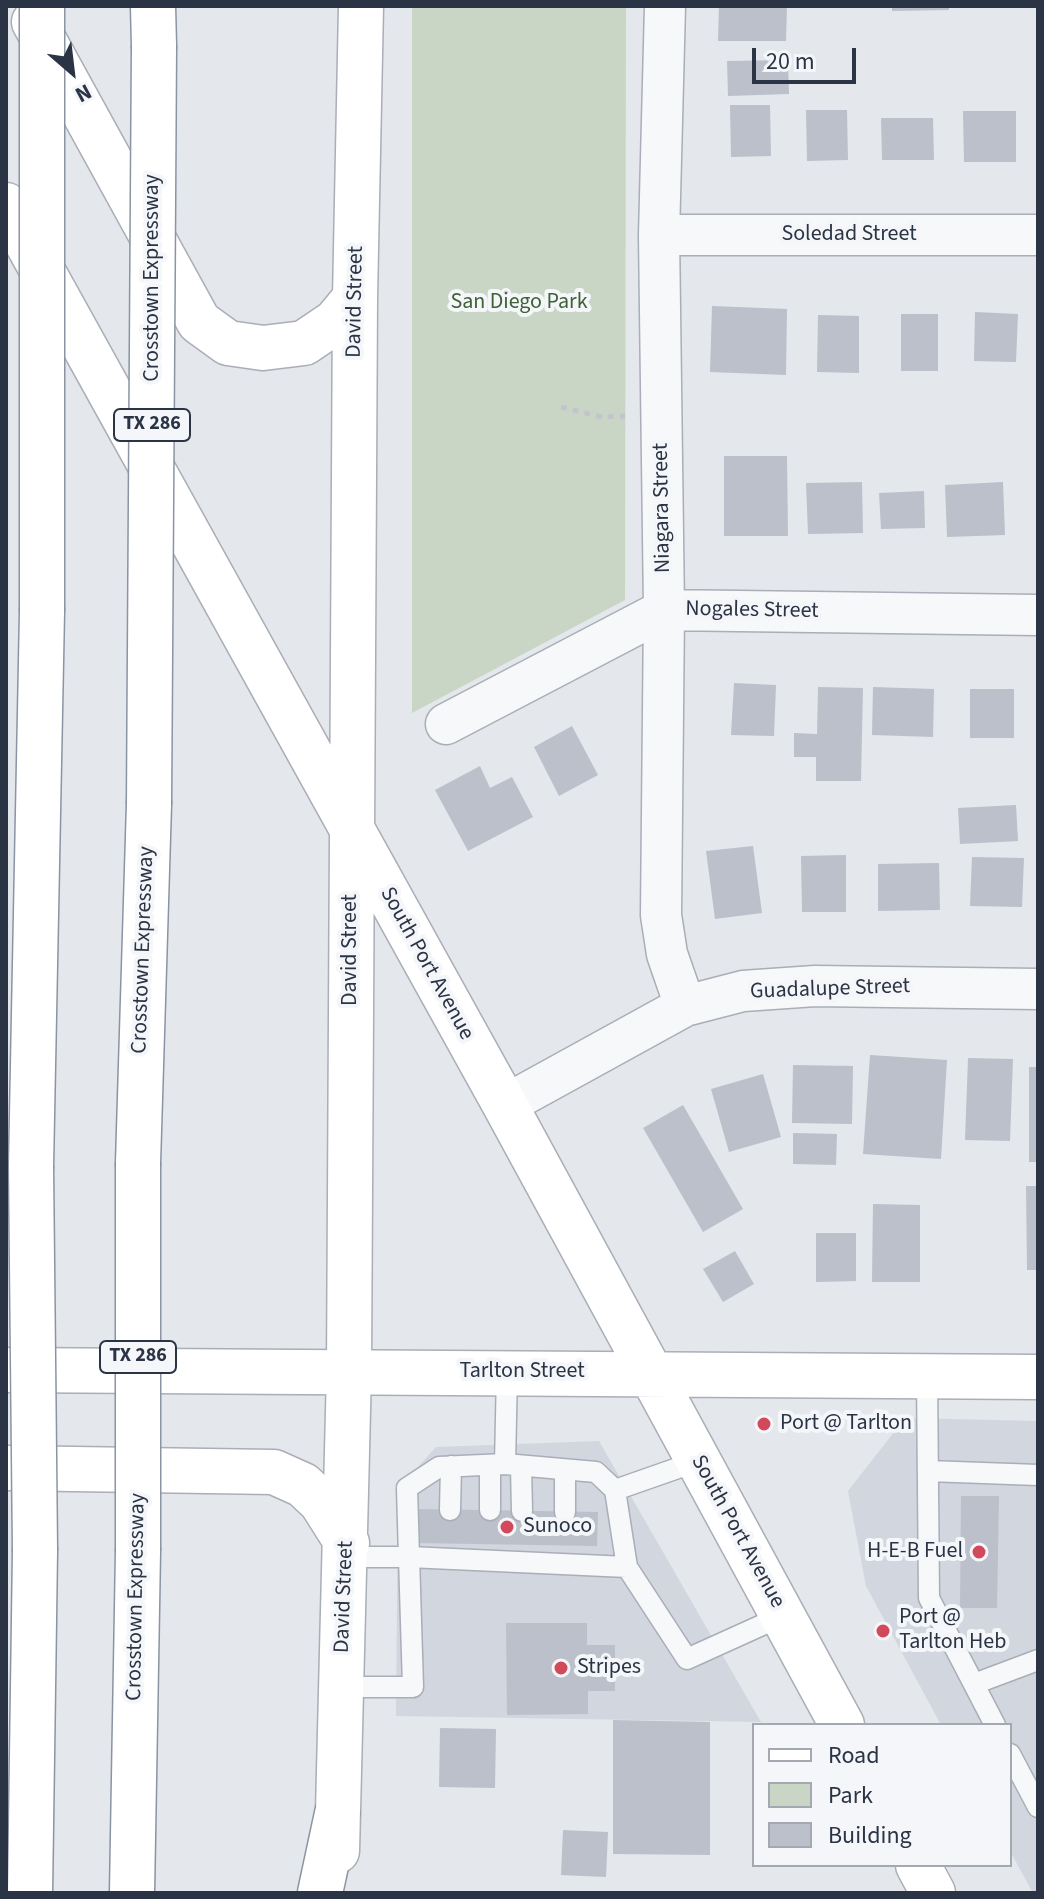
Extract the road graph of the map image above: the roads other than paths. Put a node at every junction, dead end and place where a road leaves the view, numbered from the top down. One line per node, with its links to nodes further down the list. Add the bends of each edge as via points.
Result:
1 (26, 6): 9 (main road, via 199,322 228,343 263,348 304,343 335,322)
2 (42, 6): 49 (main road, bridge)
3 (361, 6): 9 (main road, David Street)
4 (665, 6): 7 (street, Niagara Street)
5 (154, 26): 50 (main road, Crosstown Expressway / TX 286, bridge, via 149,804 138,1163)
6 (6, 205): 13 (main road, South Port Avenue)
7 (659, 235): 8 (street, Soledad Street); 10 (street, Niagara Street)
8 (1038, 235)
9 (355, 298): 13 (main road, David Street)
10 (664, 610): 11 (street, Nogales Street); 12 (street, Nogales Street); 15 (street, Niagara Street, via 661,915 667,954)
11 (1038, 615)
12 (446, 724)
13 (351, 830): 16 (main road, South Port Avenue); 18 (main road, David Street)
14 (1038, 989): 15 (street, Guadalupe Street, via 815,986 743,991)
15 (685, 1006): 16 (street, Guadalupe Street)
16 (505, 1105): 20 (main road, South Port Avenue)
17 (6, 1370): 18 (main road, Tarlton Street)
18 (349, 1371): 19 (main road, Tarlton Street); 35 (main road, David Street)
19 (507, 1372): 20 (main road, Tarlton Street); 24 (lane)
20 (650, 1373): 21 (main road, Tarlton Street); 23 (main road, South Port Avenue)
21 (927, 1376): 22 (main road, Tarlton Street); 28 (lane)
22 (1038, 1377)
23 (698, 1461): 30 (lane); 38 (main road, South Port Avenue)
24 (505, 1465): 25 (lane); 27 (lane); 32 (lane); 33 (lane)
25 (451, 1466): 31 (lane); 36 (lane, via 439,1467 407,1488)
26 (6, 1468): 35 (main road, via 274,1472 303,1485 321,1502)
27 (565, 1470): 30 (lane, via 596,1472); 34 (lane)
28 (928, 1471): 29 (lane); 40 (lane, via 929,1598)
29 (1038, 1475)
30 (615, 1490): 37 (lane)
31 (450, 1510)
32 (490, 1510)
33 (522, 1511)
34 (565, 1512)
35 (346, 1550): 36 (lane); 41 (main road, David Street)
36 (409, 1557): 37 (lane, via 450,1551 565,1555); 41 (lane, via 413,1687)
37 (627, 1567): 38 (lane, via 687,1659)
38 (782, 1616): 42 (main road, South Port Avenue)
39 (1038, 1660): 40 (lane)
40 (974, 1684): 43 (lane)
41 (342, 1687): 46 (main road, David Street)
42 (841, 1723)
43 (994, 1723)
44 (1012, 1764): 45 (lane)
45 (1038, 1807)
46 (337, 1814): 51 (main road); 52 (main road, David Street)
47 (906, 1867): 53 (street)
48 (919, 1867): 54 (main road)
49 (30, 1893)
50 (132, 1893)
51 (320, 1893)
52 (337, 1893)
53 (905, 1893)
54 (933, 1893)

